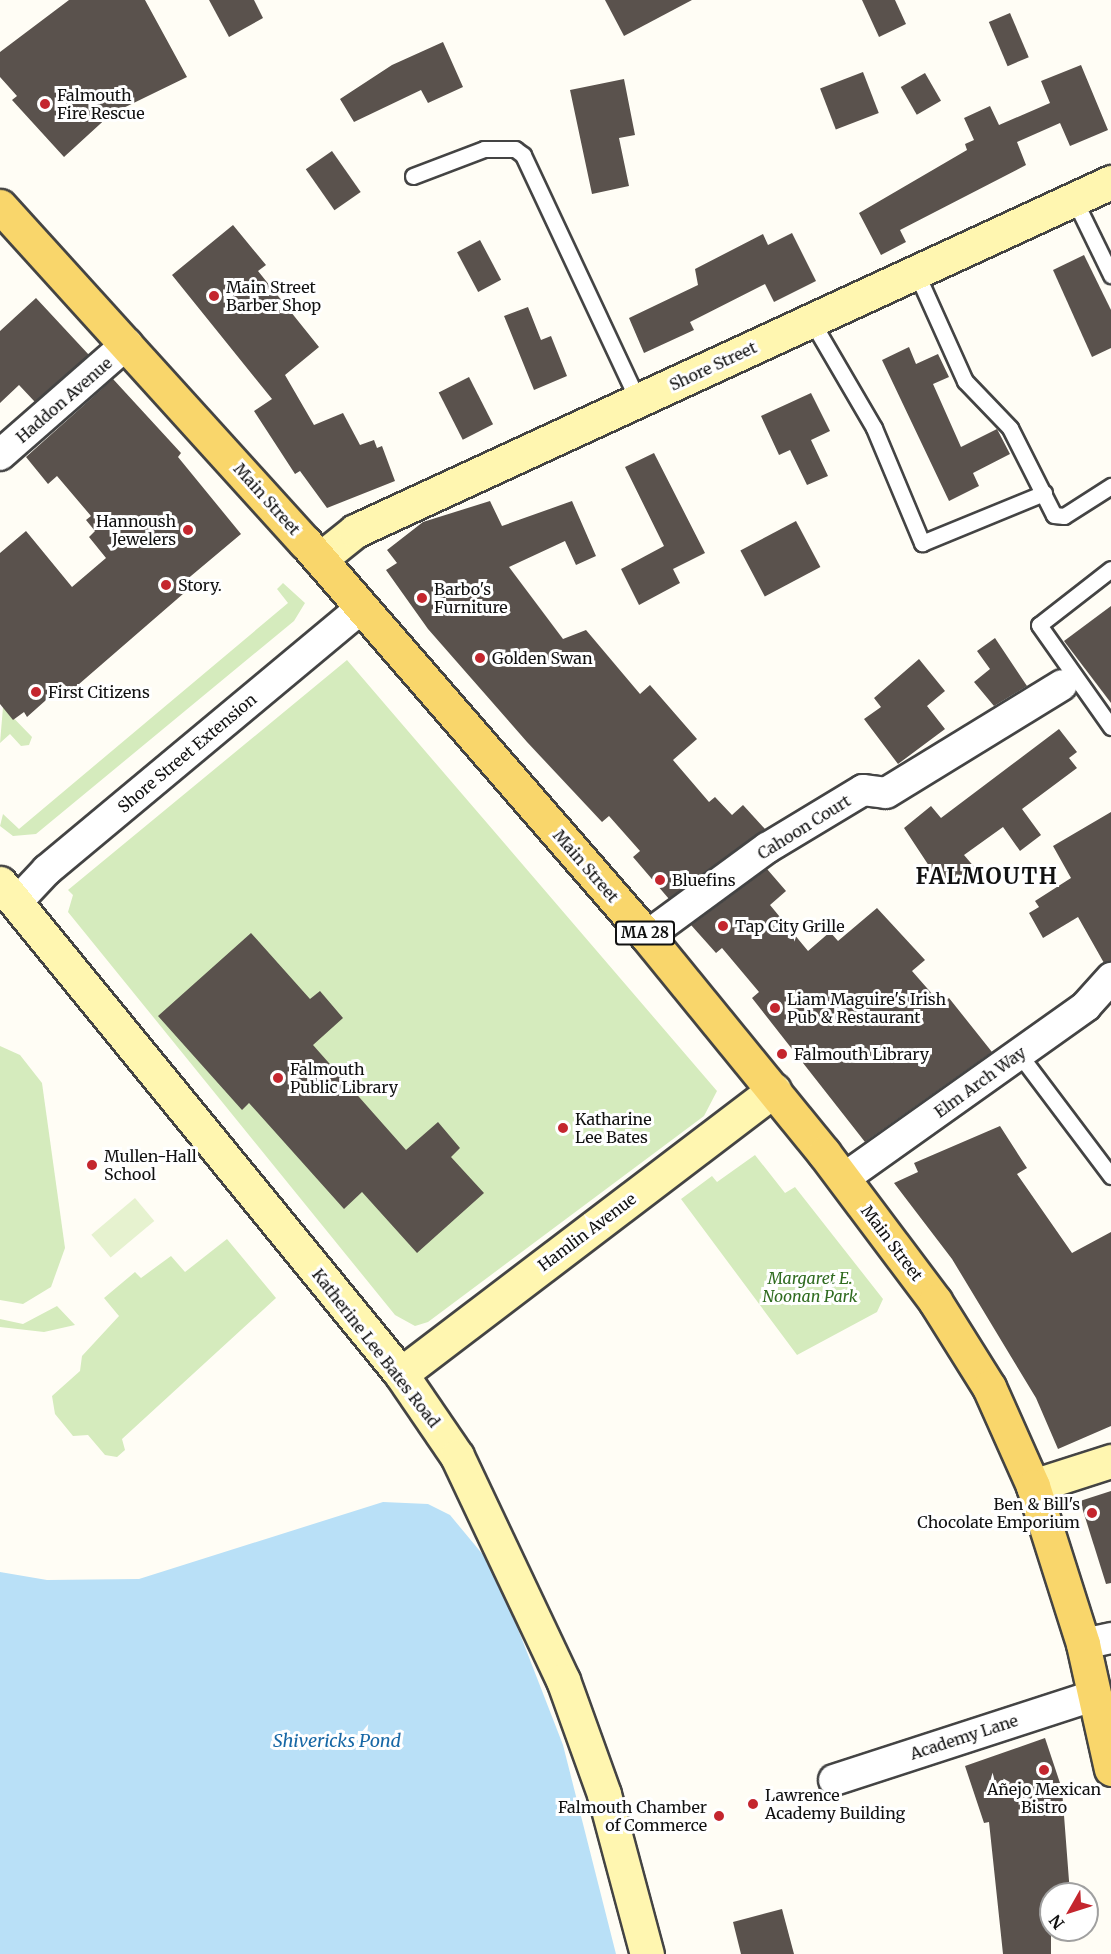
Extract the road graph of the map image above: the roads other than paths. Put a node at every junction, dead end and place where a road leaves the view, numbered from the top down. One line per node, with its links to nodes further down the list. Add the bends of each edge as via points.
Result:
1 (413, 176): 9 (lane, via 484,149 515,149 523,155)
2 (1111, 182): 3 (street, Shore Street)
3 (1074, 199): 5 (street, Shore Street); 6 (lane)
4 (0, 206): 8 (main road, Main Street / MA 28)
5 (916, 272): 7 (street, Shore Street); 12 (lane, via 965,381 1010,428)
6 (1111, 275)
7 (811, 320): 9 (street, Shore Street); 12 (lane, via 874,428 922,543)
8 (127, 344): 10 (street, Haddon Avenue); 13 (main road, Main Street / MA 28)
9 (638, 401): 13 (street, Shore Street, via 355,531)
10 (0, 455)
11 (1111, 486): 12 (lane, via 1059,517)
12 (1044, 493)
13 (320, 559): 15 (main road, Main Street / MA 28)
14 (1111, 569): 17 (lane, via 1042,619 1042,634)
15 (361, 608): 18 (street, Shore Street Extension, via 47,870); 19 (main road, Main Street / MA 28)
16 (1062, 685): 19 (street, Cahoon Court, via 886,793 863,790 767,848)
17 (1111, 727)
18 (8, 893): 25 (street, Katherine Lee Bates Road)
19 (647, 936): 22 (main road, Main Street / MA 28)
20 (1111, 978): 21 (street, Elm Arch Way, via 1086,1006)
21 (1018, 1054): 23 (lane); 24 (street, Elm Arch Way)
22 (774, 1090): 24 (main road, Main Street / MA 28); 25 (street, Hamlin Avenue)
23 (1111, 1176)
24 (843, 1179): 27 (main road, Main Street / MA 28, via 961,1341 989,1387)
25 (401, 1374): 32 (street, Katherine Lee Bates Road, via 457,1456 536,1618 604,1794)
26 (1111, 1461): 27 (street)
27 (1033, 1486): 28 (main road, Main Street / MA 28)
28 (1097, 1641): 29 (main road, Main Street / MA 28)
29 (1095, 1695): 30 (main road, Main Street / MA 28); 31 (street, Academy Lane)
30 (1111, 1769)
31 (834, 1780)
32 (647, 1954)

